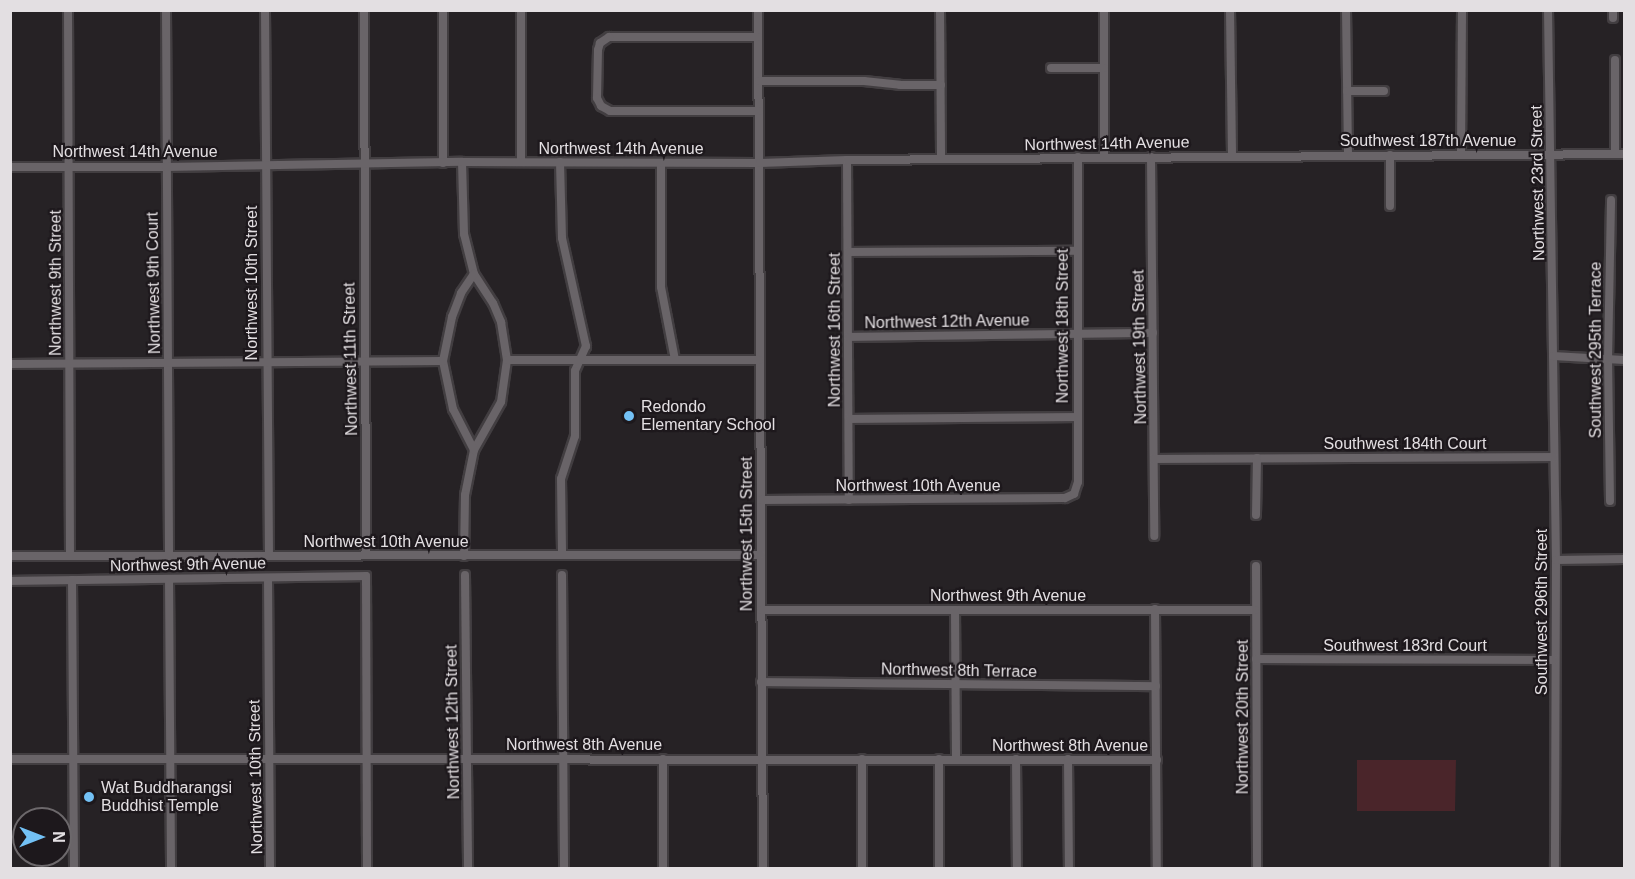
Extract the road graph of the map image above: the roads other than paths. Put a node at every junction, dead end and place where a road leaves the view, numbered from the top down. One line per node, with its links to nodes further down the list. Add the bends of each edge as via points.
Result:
1 (68, 10): 43 (street, Northwest 9th Street)
2 (166, 10): 45 (street, Northwest 9th Court)
3 (265, 10): 42 (street, Northwest 10th Street)
4 (363, 10): 40 (street, Northwest 11th Street)
5 (443, 10): 35 (street)
6 (521, 10): 37 (street)
7 (758, 10): 14 (street, Northwest 15th Street)
8 (940, 10): 19 (street)
9 (1104, 10): 17 (street)
10 (1230, 10): 29 (street)
11 (1346, 10): 21 (street)
12 (1462, 10): 23 (street)
13 (1548, 10): 24 (street, Northwest 23rd Street)
14 (758, 37): 18 (street, Northwest 15th Street); 22 (street, via 609,37 598,50 597,99 610,111)
15 (1615, 60): 25 (street)
16 (1051, 68): 17 (street)
17 (1104, 69): 31 (street)
18 (759, 81): 19 (street); 22 (street, Northwest 15th Street)
19 (940, 86): 33 (street)
20 (1384, 91): 21 (street)
21 (1347, 92): 27 (street)
22 (759, 111): 39 (street, Northwest 15th Street)
23 (1461, 154): 24 (street, Southwest 187th Avenue); 28 (street, Southwest 187th Avenue)
24 (1551, 154): 25 (street, Southwest 187th Avenue); 54 (street, Northwest 23rd Street)
25 (1615, 154): 26 (street, Southwest 187th Avenue)
26 (1624, 154)
27 (1348, 155): 28 (street, Southwest 187th Avenue); 29 (street, Southwest 187th Avenue)
28 (1390, 155): 47 (street)
29 (1232, 156): 32 (street, Northwest 14th Avenue)
30 (1078, 157): 31 (street, Northwest 14th Avenue); 33 (street, Northwest 14th Avenue); 48 (street, Northwest 18th Street)
31 (1104, 157): 32 (street, Northwest 14th Avenue)
32 (1151, 157): 51 (street, Northwest 19th Street)
33 (941, 159): 34 (street, Northwest 14th Avenue)
34 (847, 160): 39 (street, Northwest 14th Avenue); 49 (street, Northwest 16th Street)
35 (443, 162): 36 (street, Northwest 14th Avenue); 40 (street, Northwest 14th Avenue)
36 (462, 162): 37 (street, Northwest 14th Avenue); 50 (street, via 464,234)
37 (521, 162): 38 (street, Northwest 14th Avenue)
38 (560, 162): 41 (street, Northwest 14th Avenue); 61 (street, via 562,238 586,346)
39 (760, 163): 41 (street, Northwest 14th Avenue); 58 (street, Northwest 15th Street)
40 (364, 164): 42 (street, Northwest 14th Avenue); 62 (street, Northwest 11th Street)
41 (661, 164): 57 (street, via 661,287)
42 (265, 165): 45 (street, Northwest 14th Avenue); 64 (street, Northwest 10th Street)
43 (69, 166): 44 (street, Northwest 14th Avenue); 45 (street, Northwest 14th Avenue); 66 (street, Northwest 9th Street)
44 (10, 167)
45 (166, 168): 63 (street, Northwest 9th Court)
46 (1611, 200): 55 (street, Southwest 295th Terrace)
47 (1390, 206)
48 (1076, 250): 49 (street); 52 (street, Northwest 18th Street)
49 (849, 252): 53 (street, Northwest 16th Street)
50 (474, 274): 56 (street, via 501,322); 60 (street, via 460,293)
51 (1153, 333): 52 (street, Northwest 12th Avenue); 72 (street, Northwest 19th Street)
52 (1077, 334): 53 (street, Northwest 12th Avenue); 67 (street, Northwest 18th Street)
53 (848, 337): 68 (street, Northwest 16th Street)
54 (1553, 356): 55 (street); 70 (street, Southwest 296th Street)
55 (1608, 358): 59 (street); 76 (street, Southwest 295th Terrace)
56 (507, 360): 61 (street); 69 (street, via 501,402)
57 (675, 360): 58 (street); 61 (street)
58 (759, 360): 74 (street, Northwest 15th Street)
59 (1624, 360)
60 (443, 361): 62 (street); 69 (street, via 453,409)
61 (581, 361): 83 (street, via 575,371 575,436 561,479)
62 (365, 362): 64 (street); 82 (street, Northwest 11th Street)
63 (169, 363): 64 (street); 66 (street); 79 (street, Northwest 9th Court)
64 (267, 363): 81 (street, Northwest 10th Street)
65 (10, 364): 66 (street)
66 (70, 364): 80 (street, Northwest 9th Street)
67 (1077, 417): 68 (street); 73 (street, Northwest 18th Street, via 1078,482)
68 (849, 419): 75 (street, Northwest 16th Street)
69 (474, 450): 86 (street, via 465,495)
70 (1554, 457): 71 (street, Southwest 184th Court); 88 (street, Southwest 296th Street)
71 (1257, 458): 72 (street, Southwest 184th Court); 77 (street)
72 (1155, 459): 78 (street, Northwest 19th Street)
73 (1074, 494): 75 (street, Northwest 10th Avenue, via 1065,498)
74 (761, 500): 75 (street, Northwest 10th Avenue); 84 (street, Northwest 15th Street)
75 (849, 500)
76 (1610, 501)
77 (1256, 515)
78 (1154, 536)
79 (169, 554): 80 (street, Northwest 10th Avenue); 81 (street, Northwest 10th Avenue)
80 (70, 555): 85 (street, Northwest 10th Avenue)
81 (269, 555): 82 (street, Northwest 10th Avenue)
82 (366, 555): 86 (street, Northwest 10th Avenue)
83 (562, 555): 84 (street, Northwest 10th Avenue); 86 (street, Northwest 10th Avenue)
84 (761, 555): 97 (street, Northwest 15th Street)
85 (10, 556)
86 (464, 556)
87 (1624, 559): 88 (street)
88 (1556, 560): 101 (street, Southwest 296th Street)
89 (1256, 566): 99 (street, Northwest 20th Street)
90 (465, 575): 109 (street, Northwest 12th Street)
91 (562, 575): 105 (street)
92 (268, 578): 93 (street, Northwest 9th Avenue); 107 (street, Northwest 10th Street); 108 (street, Northwest 9th Avenue, via 366,576)
93 (169, 579): 94 (street, Northwest 9th Avenue); 118 (street)
94 (72, 580): 95 (street, Northwest 9th Avenue); 117 (street)
95 (10, 581)
96 (1155, 609): 98 (street, Northwest 9th Avenue); 99 (street, Northwest 9th Avenue); 104 (street)
97 (761, 610): 98 (street, Northwest 9th Avenue); 102 (street, Northwest 15th Street)
98 (955, 610): 103 (street)
99 (1255, 610): 100 (street, Northwest 20th Street)
100 (1256, 659): 101 (street, Southwest 183rd Court); 133 (street, Northwest 20th Street)
101 (1555, 660): 134 (street, Southwest 296th Street)
102 (762, 682): 103 (street, Northwest 8th Terrace); 111 (street, Northwest 15th Street)
103 (955, 684): 104 (street, Northwest 8th Terrace); 114 (street)
104 (1156, 686): 119 (street)
105 (563, 758): 109 (street, Northwest 8th Avenue); 110 (street, Northwest 8th Avenue); 125 (street)
106 (10, 759): 117 (street, Northwest 8th Avenue)
107 (269, 759): 108 (street, Northwest 8th Avenue); 118 (street, Northwest 8th Avenue); 122 (street, Northwest 10th Street)
108 (366, 759): 109 (street, Northwest 8th Avenue); 123 (street)
109 (467, 759): 124 (street, Northwest 12th Street)
110 (663, 759): 111 (street, Northwest 8th Avenue); 126 (street)
111 (761, 759): 112 (street, Northwest 8th Avenue); 127 (street, Northwest 15th Street)
112 (862, 759): 113 (street, Northwest 8th Avenue); 128 (street)
113 (939, 759): 114 (street, Northwest 8th Avenue); 129 (street)
114 (956, 759): 115 (street, Northwest 8th Avenue)
115 (1016, 759): 116 (street, Northwest 8th Avenue); 130 (street)
116 (1068, 759): 119 (street, Northwest 8th Avenue); 131 (street)
117 (73, 760): 118 (street, Northwest 8th Avenue); 120 (street)
118 (170, 760): 121 (street)
119 (1157, 760): 132 (street)
120 (74, 868)
121 (171, 868)
122 (270, 868)
123 (367, 868)
124 (468, 868)
125 (564, 868)
126 (663, 868)
127 (763, 868)
128 (862, 868)
129 (939, 868)
130 (1017, 868)
131 (1069, 868)
132 (1157, 868)
133 (1257, 868)
134 (1556, 868)

